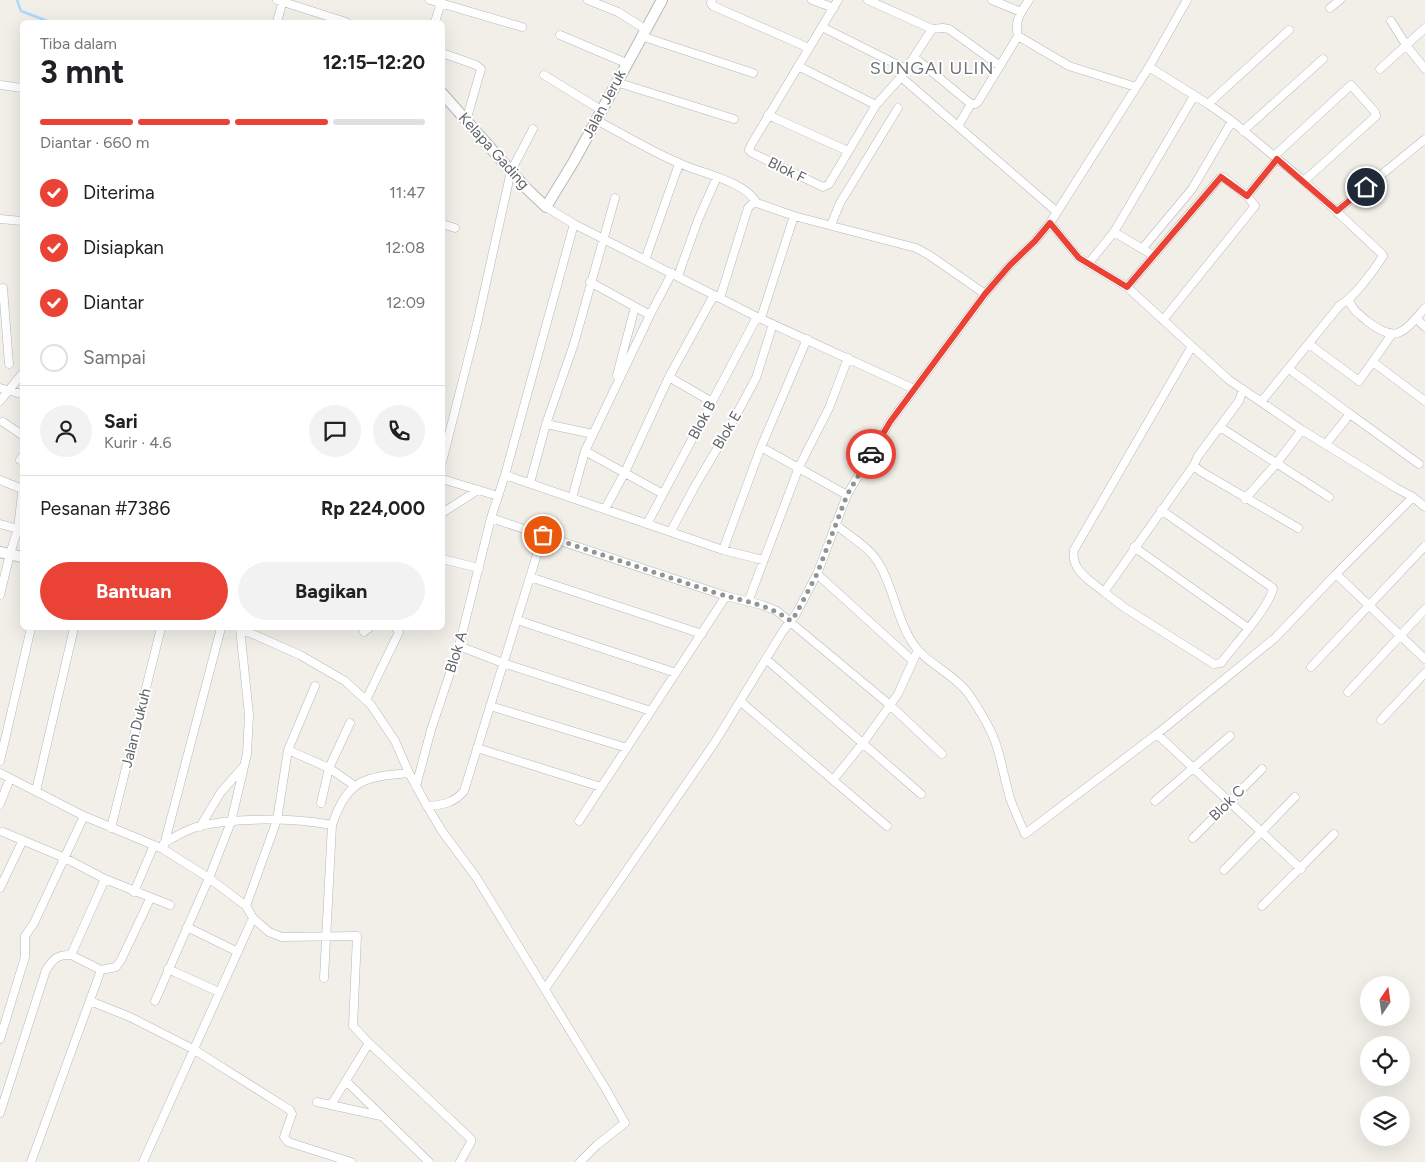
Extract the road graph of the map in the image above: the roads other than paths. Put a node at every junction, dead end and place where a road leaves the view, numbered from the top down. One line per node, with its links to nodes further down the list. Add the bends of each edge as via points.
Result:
1 (430, 0): 13 (street)
2 (588, 0): 26 (street, via 618,12)
3 (662, 0): 26 (street, Jalan Jeruk)
4 (712, 0): 30 (street, via 713,6)
5 (812, 0): 14 (street)
6 (838, 0): 14 (street)
7 (868, 0): 24 (street)
8 (992, 0): 16 (street)
9 (1029, 0): 16 (street)
10 (1187, 0): 37 (street)
11 (1340, 0): 15 (street)
12 (281, 1): 17 (street); 18 (street)
13 (442, 2): 19 (street); 21 (street)
14 (834, 8): 22 (street)
15 (1330, 8)
16 (1021, 12): 28 (street, via 1016,24)
17 (277, 20)
18 (331, 20)
19 (436, 20)
20 (1391, 21): 29 (street)
21 (522, 27)
22 (822, 27): 30 (street); 39 (street)
23 (1425, 28): 29 (street)
24 (932, 29): 32 (street); 36 (street, via 949,29)
25 (1290, 30): 51 (street)
26 (643, 32): 34 (street, Jalan Jeruk); 41 (street)
27 (560, 35): 34 (street)
28 (1018, 36): 36 (street); 46 (street, via 1069,66)
29 (1406, 45): 38 (street); 40 (street)
30 (809, 48): 35 (street)
31 (445, 54): 58 (street, via 481,69)
32 (914, 57): 39 (street); 50 (street)
33 (1323, 59): 62 (street)
34 (626, 63): 44 (street, Jalan Jeruk)
35 (798, 66): 52 (street); 55 (street)
36 (1000, 66): 50 (street, via 978,102)
37 (1149, 68): 46 (street); 49 (street)
38 (1380, 68)
39 (906, 69): 43 (street)
40 (1425, 69)
41 (753, 73)
42 (544, 75): 54 (street)
43 (901, 78): 52 (street); 60 (street)
44 (616, 82): 54 (street, Jalan Jeruk); 56 (street)
45 (0, 85): 47 (street)
46 (1136, 87): 75 (street)
47 (20, 88)
48 (445, 96): 58 (street, Kelapa Gading)
49 (1194, 96): 51 (street); 84 (street)
50 (971, 104): 60 (street)
51 (1208, 104): 59 (street)
52 (876, 105): 64 (street)
53 (898, 108): 82 (street, via 844,196)
54 (602, 110): 57 (street, Jalan Jeruk)
55 (768, 115): 64 (street); 64 (street, Blok F, via 751,145 752,153 823,187 829,184)
56 (734, 119)
57 (596, 120): 66 (street); 73 (street, Jalan Jeruk)
58 (466, 121): 67 (street, Kelapa Gading)
59 (1232, 121): 62 (street); 86 (street, via 1192,189)
60 (958, 126): 75 (street)
61 (533, 129): 67 (street)
62 (1244, 131): 65 (street)
63 (1425, 139): 74 (street)
64 (848, 151)
65 (1275, 157): 69 (street); 69 (street, via 1351,85 1376,116); 70 (street)
66 (679, 164): 68 (street); 88 (street)
67 (511, 171): 73 (street, Kelapa Gading); 135 (street)
68 (717, 177): 72 (street, via 748,192); 90 (street)
69 (1304, 181): 74 (street)
70 (1247, 196): 87 (street, via 1221,177); 103 (street, via 1256,206)
71 (615, 198): 85 (street)
72 (757, 203): 76 (street); 95 (street, via 748,208)
73 (546, 207): 80 (street)
74 (1337, 211): 96 (street, via 1383,256)
75 (1057, 212): 79 (street)
76 (794, 216): 82 (street); 101 (street, Blok B)
77 (0, 219): 78 (street)
78 (20, 221)
79 (1050, 223): 89 (street, via 1079,258); 94 (street)
80 (574, 224): 85 (street); 142 (street, Blok A)
81 (445, 225): 83 (street)
82 (831, 225): 94 (street, via 916,248)
83 (454, 228)
84 (1114, 232): 86 (street); 89 (street)
85 (603, 239): 88 (street); 91 (street)
86 (1142, 248): 87 (street)
87 (1154, 256): 92 (street)
88 (645, 260): 90 (street)
89 (1088, 264): 92 (street)
90 (675, 274): 95 (street); 100 (street)
91 (590, 282): 97 (street); 128 (street, via 574,344)
92 (1127, 287): 103 (street)
93 (4, 288): 99 (street)
94 (985, 294): 118 (street)
95 (717, 297): 101 (street); 115 (street)
96 (1349, 300): 106 (street, via 1352,308 1362,316 1384,333); 108 (street, via 1340,305)
97 (635, 307): 100 (street); 121 (street)
98 (1425, 308): 102 (street)
99 (3, 314): 112 (street)
100 (650, 314): 121 (street)
101 (759, 318): 104 (street); 124 (street, Blok B)
102 (1416, 318): 105 (street); 106 (street, via 1400,332)
103 (1163, 320): 109 (street)
104 (773, 324): 107 (street); 165 (street, Blok E, via 756,378)
105 (1425, 327)
106 (1392, 334): 111 (street)
107 (807, 339): 110 (street); 134 (street)
108 (1309, 344): 111 (street, via 1359,380); 113 (street)
109 (1192, 346): 119 (street); 178 (street, via 1074,550 1073,557 1079,571)
110 (848, 358): 118 (street); 140 (street, via 829,408)
111 (1373, 362): 123 (street)
112 (9, 364)
113 (1289, 369): 125 (street); 126 (street)
114 (20, 376): 117 (street)
115 (670, 377): 124 (street); 141 (street)
116 (0, 388): 117 (street)
117 (9, 389): 120 (street); 122 (street)
118 (914, 389): 149 (street, via 890,422)
119 (1243, 389): 125 (street); 129 (street, via 1239,402)
120 (20, 393)
121 (612, 394): 132 (street)
122 (0, 401)
123 (1425, 401)
124 (712, 402): 148 (street, Blok B)
125 (1261, 402): 130 (street)
126 (1350, 414): 133 (street); 138 (street)
127 (3, 422): 131 (street)
128 (546, 424): 132 (street); 145 (street)
129 (1220, 428): 137 (street); 139 (street)
130 (1302, 430): 133 (street); 137 (street)
131 (20, 434)
132 (593, 434): 136 (street)
133 (1326, 444): 152 (street)
134 (761, 447): 140 (street); 169 (street)
135 (445, 450)
136 (585, 451): 141 (street); 153 (street)
137 (1276, 464): 151 (street); 154 (street)
138 (1419, 464)
139 (1194, 465): 154 (street); 157 (street)
140 (800, 467): 149 (street); 173 (street)
141 (624, 472): 148 (street); 156 (street)
142 (505, 475): 145 (street); 150 (street, Blok A)
143 (0, 480): 146 (street)
144 (445, 480): 147 (street)
145 (530, 483): 153 (street)
146 (20, 488)
147 (478, 490): 150 (street); 158 (street)
148 (663, 494): 161 (street, Blok B)
149 (847, 495): 162 (street)
150 (498, 496): 159 (street, Blok A)
151 (1328, 496)
152 (1414, 497): 155 (street); 176 (street)
153 (572, 498): 156 (street)
154 (1245, 499): 163 (street)
155 (1425, 508)
156 (605, 509): 161 (street)
157 (1162, 510): 168 (street); 186 (street, via 1273,588 1269,600)
158 (445, 511)
159 (491, 518): 166 (street); 174 (street, Blok A)
160 (0, 524): 164 (street)
161 (648, 524): 165 (street)
162 (835, 524): 175 (street); 197 (street, via 879,563 901,622)
163 (1298, 528)
164 (20, 529): 170 (street)
165 (672, 531): 169 (street)
166 (543, 535): 177 (street); 180 (street)
167 (1425, 546): 182 (street)
168 (1134, 547): 178 (street); 186 (street)
169 (723, 550): 173 (street)
170 (5, 553): 171 (street); 179 (street)
171 (20, 557)
172 (445, 560): 174 (street)
173 (763, 560): 181 (street)
174 (478, 568): 196 (street, Blok A)
175 (817, 574): 185 (street); 200 (street)
176 (1336, 574): 182 (street); 214 (street, via 1275,638)
177 (530, 577): 184 (street); 194 (street)
178 (1104, 592): 186 (street, via 1214,664 1221,662)
179 (0, 595)
180 (726, 596): 181 (street); 194 (street)
181 (748, 602): 185 (street, via 762,604)
182 (1368, 605): 195 (street); 202 (street)
183 (1425, 609): 195 (street)
184 (517, 620): 201 (street); 203 (street)
185 (791, 621): 198 (street); 209 (street)
186 (1248, 628)
187 (31, 630): 221 (street)
188 (74, 630): 233 (street)
189 (160, 630): 248 (street, Jalan Dukuh)
190 (220, 630): 255 (street)
191 (240, 630): 222 (street, via 249,715)
192 (244, 630): 207 (street, via 300,655 345,681)
193 (398, 630): 207 (street)
194 (702, 634): 203 (street)
195 (1400, 635): 199 (street); 206 (street)
196 (459, 646): 201 (street); 231 (street, Blok A)
197 (918, 650): 200 (street); 214 (street, via 968,693 987,723 1010,799 1025,834)
198 (766, 659): 208 (street); 216 (street)
199 (1425, 659)
200 (913, 661): 209 (street)
201 (503, 663): 210 (street); 211 (street)
202 (1311, 667)
203 (676, 673): 211 (street)
204 (1425, 673): 212 (street)
205 (315, 686): 219 (street)
206 (1348, 692)
207 (366, 700): 227 (street, via 395,741)
208 (740, 701): 229 (street); 275 (street)
209 (890, 704): 216 (street); 220 (street)
210 (490, 706): 217 (street); 218 (street)
211 (651, 711): 218 (street)
212 (1381, 720)
213 (350, 723): 223 (street)
214 (1157, 734): 224 (street)
215 (1230, 736): 224 (street)
216 (863, 743): 229 (street); 234 (street)
217 (477, 748): 232 (street); 240 (street, via 464,791 458,798)
218 (626, 748): 232 (street)
219 (288, 750): 223 (street); 242 (street)
220 (942, 754)
221 (0, 760)
222 (245, 765): 244 (street); 247 (street, via 221,792)
223 (329, 768): 230 (street); 238 (street)
224 (1193, 768): 236 (street); 237 (street)
225 (1262, 770): 237 (street, Blok C)
226 (0, 773): 228 (street)
227 (408, 773): 230 (street, via 369,778); 231 (street)
228 (10, 778): 233 (street); 239 (street)
229 (833, 780): 246 (street)
230 (355, 786): 245 (street, via 343,800)
231 (416, 786): 240 (street)
232 (601, 787): 243 (street)
233 (36, 791): 241 (street)
234 (921, 794)
235 (1295, 797): 250 (street)
236 (1155, 801)
237 (1229, 801): 250 (street); 252 (street, Blok C)
238 (321, 802)
239 (0, 804)
240 (427, 806): 275 (street)
241 (84, 816): 248 (street); 256 (street)
242 (278, 820): 244 (street); 245 (street, via 310,821); 265 (street)
243 (579, 821)
244 (231, 822): 247 (street); 259 (street)
245 (332, 826): 269 (street)
246 (887, 826)
247 (200, 827): 255 (street, via 176,836)
248 (110, 828): 254 (street)
249 (3, 832): 253 (street)
250 (1261, 832): 257 (street); 258 (street)
251 (1334, 834): 257 (street)
252 (1193, 838)
253 (23, 840): 256 (street); 261 (street)
254 (154, 845): 255 (street); 262 (street)
255 (164, 846): 259 (street)
256 (66, 858): 260 (street); 279 (street, via 25,936 25,957)
257 (1301, 869): 266 (street)
258 (1224, 870)
259 (210, 878): 265 (street); 268 (street)
260 (105, 879): 262 (street); 271 (street)
261 (0, 888)
262 (134, 892): 263 (street)
263 (150, 899): 264 (street); 273 (street, via 122,960 116,967)
264 (170, 905)
265 (246, 906): 267 (street)
266 (1262, 906)
267 (252, 918): 269 (street, via 269,932 282,937); 270 (street)
268 (187, 927): 270 (street); 272 (street)
269 (326, 936): 274 (street); 280 (street, via 357,936 353,1026)
270 (238, 952): 276 (street)
271 (71, 955): 273 (street); 285 (street, via 62,954 53,959 46,970)
272 (168, 969): 276 (street); 278 (street)
273 (101, 970): 277 (street)
274 (324, 978)
275 (545, 989): 293 (street, via 625,1123)
276 (220, 992): 281 (street)
277 (90, 1001): 281 (street); 288 (street)
278 (155, 1001)
279 (0, 1039)
280 (369, 1043): 282 (street); 292 (street, via 471,1139)
281 (193, 1049): 287 (street, via 290,1110 292,1114 284,1137 288,1142); 289 (street)
282 (346, 1081): 284 (street); 286 (street)
283 (317, 1102): 284 (street)
284 (331, 1105): 286 (street)
285 (0, 1113)
286 (381, 1116): 291 (street)
287 (330, 1159): 290 (street)
288 (31, 1162)
289 (143, 1162)
290 (350, 1162)
291 (429, 1162)
292 (460, 1162)
293 (580, 1162)

